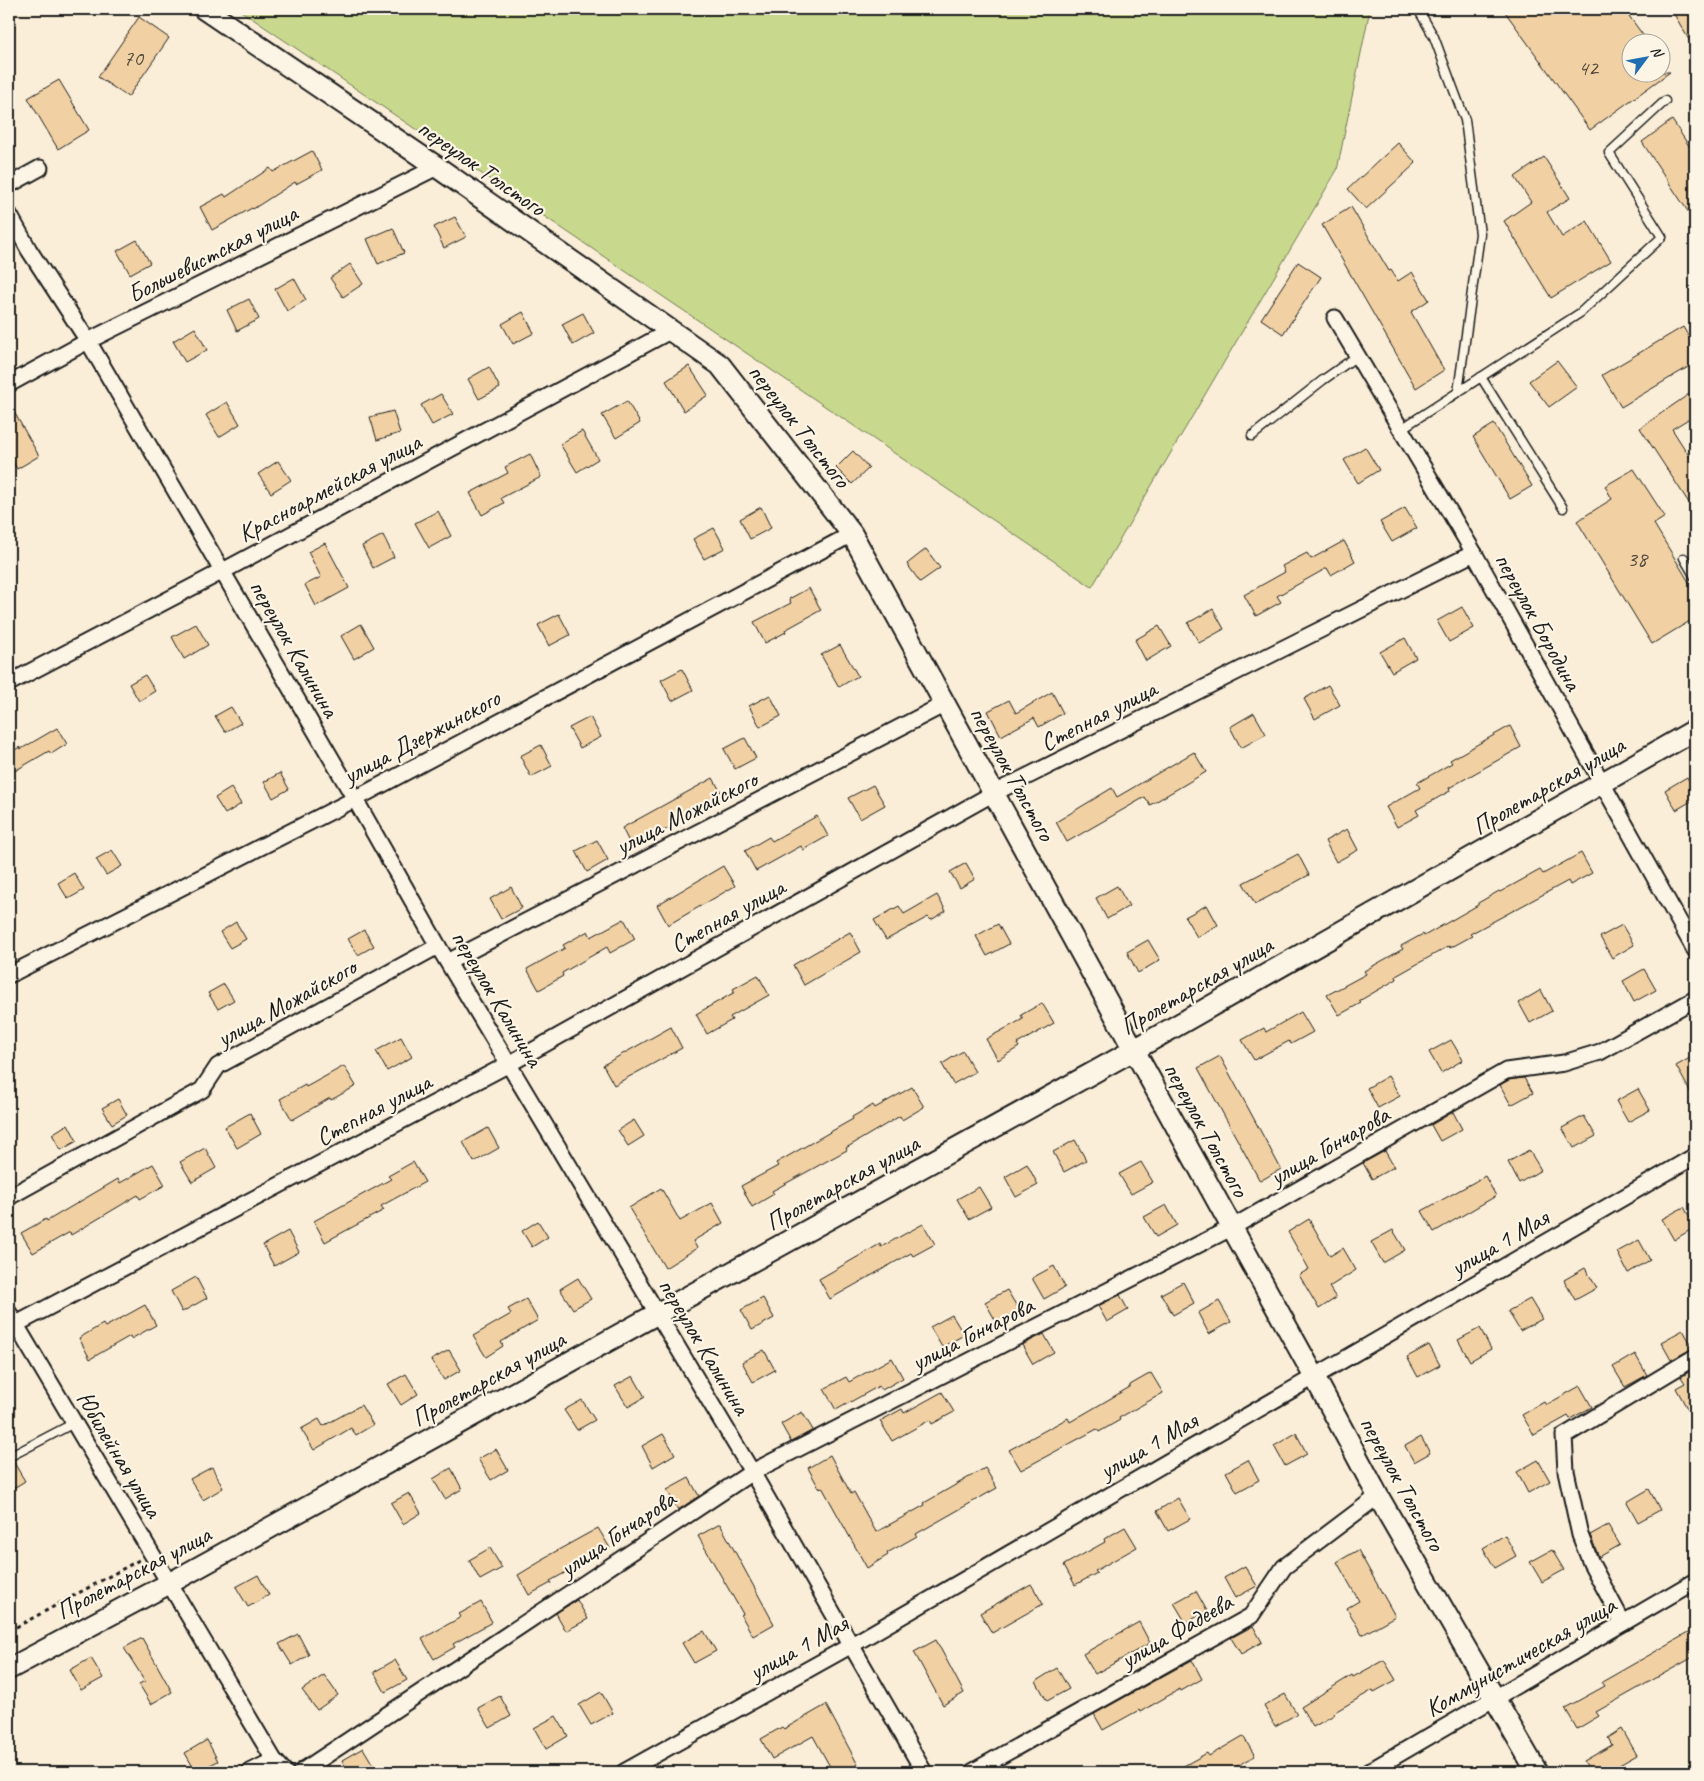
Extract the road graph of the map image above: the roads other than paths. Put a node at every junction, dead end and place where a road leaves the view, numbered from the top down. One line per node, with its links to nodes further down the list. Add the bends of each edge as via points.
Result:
1 (204, 9): 4 (street, переулок Толстого)
2 (1418, 9): 14 (lane, via 1434,37 1465,120 1480,234)
3 (1665, 101): 12 (lane, via 1609,153 1662,237 1580,313)
4 (437, 167): 9 (street, переулок Толстого); 10 (street, Большевистская улица)
5 (40, 168): 6 (street)
6 (9, 185)
7 (9, 214): 10 (street, переулок Калинина)
8 (1335, 318): 11 (street, переулок Бородина)
9 (670, 332): 18 (street, переулок Толстого, via 720,365); 21 (street, Красноармейская улица)
10 (88, 341): 13 (street, Большевистская улица); 21 (street, переулок Калинина)
11 (1357, 356): 15 (street, переулок Бородина); 16 (lane)
12 (1482, 377): 14 (lane); 17 (lane)
13 (9, 384)
14 (1458, 392): 15 (lane)
15 (1401, 429): 19 (street, переулок Бородина)
16 (1252, 436)
17 (1563, 508)
18 (852, 534): 24 (street, переулок Толстого); 28 (street, улица Дзержинского)
19 (1474, 553): 26 (street, переулок Бородина); 27 (street, Степная улица)
20 (1684, 558): 22 (lane)
21 (223, 571): 23 (street, Красноармейская улица); 28 (street, переулок Калинина)
22 (1695, 577)
23 (9, 683)
24 (945, 704): 27 (street, переулок Толстого); 31 (street, улица Можайского)
25 (1695, 730): 26 (street, Пролетарская улица)
26 (1602, 784): 30 (street, переулок Бородина); 34 (street, Пролетарская улица)
27 (994, 793): 34 (street, переулок Толстого); 35 (street, Степная улица)
28 (355, 799): 29 (street, переулок Калинина); 32 (street, улица Дзержинского)
29 (438, 946): 31 (street, переулок Калинина); 37 (street, улица Можайского, via 218,1066 202,1090)
30 (1695, 950)
31 (448, 962): 35 (street, переулок Калинина)
32 (9, 975)
33 (1695, 999): 38 (street, улица Гончарова, via 1600,1052 1564,1063 1506,1071)
34 (1134, 1050): 38 (street, переулок Толстого); 39 (street, Пролетарская улица)
35 (509, 1064): 39 (street, переулок Калинина); 40 (street, Степная улица)
36 (1695, 1156): 42 (street, улица 1 Мая)
37 (9, 1197)
38 (1231, 1228): 42 (street, переулок Толстого); 45 (street, улица Гончарова)
39 (658, 1314): 45 (street, переулок Калинина); 48 (street, Пролетарская улица)
40 (11, 1322): 43 (street, Юбилейная улица)
41 (1695, 1357): 49 (street, via 1564,1436 1566,1472 1580,1534 1591,1563)
42 (1314, 1376): 46 (street, переулок Толстого); 50 (street, улица 1 Мая)
43 (74, 1423): 44 (lane); 48 (street, Юбилейная улица)
44 (9, 1457)
45 (752, 1472): 50 (street, переулок Калинина); 56 (street, улица Гончарова)
46 (1378, 1496): 52 (street, переулок Толстого); 59 (street, улица Фадеева, via 1284,1568 1251,1616)
47 (1695, 1581): 49 (street, Коммунистическая улица)
48 (170, 1583): 51 (street, Пролетарская улица); 53 (street, Юбилейная улица)
49 (1623, 1623): 52 (street, Коммунистическая улица)
50 (850, 1646): 57 (street, улица 1 Мая); 58 (street, переулок Калинина)
51 (9, 1669)
52 (1495, 1698): 60 (street, Коммунистическая улица); 61 (street, переулок Толстого)
53 (274, 1760): 54 (street); 55 (street, Юбилейная улица)
54 (250, 1772)
55 (284, 1772)
56 (301, 1772)
57 (624, 1772)
58 (924, 1772)
59 (972, 1772)
60 (1368, 1772)
61 (1537, 1772)

